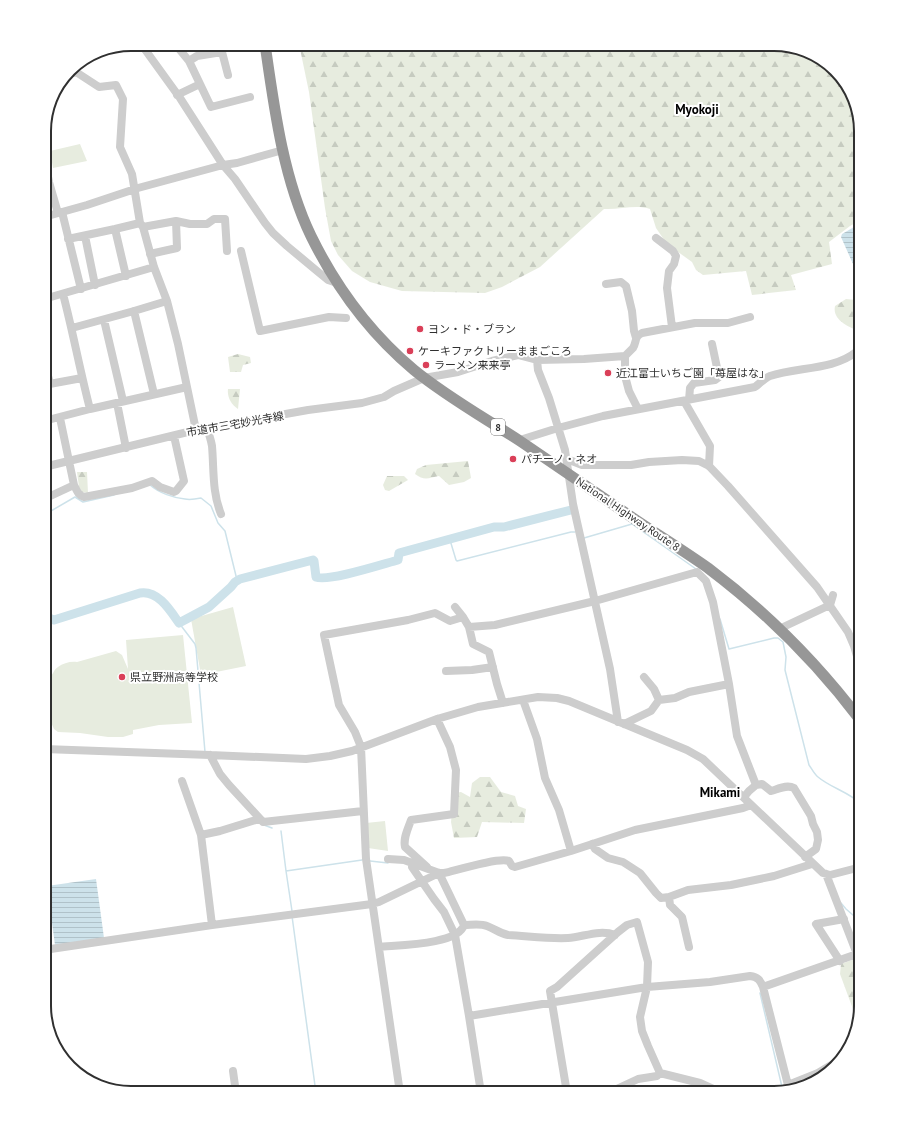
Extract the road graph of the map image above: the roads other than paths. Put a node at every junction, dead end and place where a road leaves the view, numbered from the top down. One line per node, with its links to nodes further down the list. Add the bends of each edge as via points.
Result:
1 (146, 51): 10 (street)
2 (181, 51): 6 (street)
3 (213, 51): 6 (street)
4 (223, 51): 8 (street)
5 (266, 51): 12 (highway, National Highway Route 8 / 8)
6 (189, 61): 9 (street)
7 (77, 73): 15 (street, via 99,87 116,85 123,99 120,147 132,174)
8 (228, 75)
9 (200, 84): 10 (street); 11 (street, via 211,107)
10 (177, 94): 13 (street)
11 (250, 97)
12 (283, 150): 13 (street); 29 (highway, National Highway Route 8 / 8, via 304,219)
13 (223, 165): 15 (street); 29 (street, via 273,233 328,280)
14 (51, 188): 16 (street)
15 (134, 190): 16 (street); 19 (street)
16 (60, 213): 17 (street); 23 (street)
17 (51, 215)
18 (176, 221): 19 (street); 24 (street, via 208,224 214,219 225,219); 26 (street, via 177,248)
19 (141, 225): 20 (street); 26 (street)
20 (115, 229): 21 (street); 28 (street)
21 (85, 236): 23 (street); 31 (street)
22 (656, 238): 40 (street, via 676,256 669,272 667,288)
23 (68, 239): 32 (street)
24 (227, 251)
25 (241, 251): 38 (street, via 260,331 329,317)
26 (150, 254): 27 (street)
27 (154, 267): 28 (street); 35 (street)
28 (126, 276): 31 (street)
29 (338, 283): 48 (highway, National Highway Route 8 / 8, via 376,333)
30 (606, 284): 42 (street, via 621,282 626,286)
31 (95, 285): 32 (street)
32 (80, 289): 33 (street)
33 (63, 294): 34 (street); 41 (street)
34 (51, 297)
35 (167, 301): 36 (street); 50 (street)
36 (134, 312): 39 (street); 51 (street)
37 (750, 317): 40 (street, via 728,323 695,322)
38 (346, 318)
39 (104, 320): 41 (street); 53 (street)
40 (672, 327): 42 (street, via 642,333)
41 (72, 328): 47 (street)
42 (636, 338): 45 (street, via 633,347)
43 (712, 344): 52 (street, via 719,377 694,383)
44 (854, 353): 52 (street, via 838,362 769,376 755,386)
45 (625, 356): 46 (street, 市道市三宅妙光寺線); 55 (street, via 625,376)
46 (537, 360): 48 (street, 市道市三宅妙光寺線, via 518,355 458,372); 59 (street)
47 (82, 378): 49 (street); 54 (street)
48 (424, 378): 58 (street, 市道市三宅妙光寺線, via 384,397 362,403); 62 (highway, National Highway Route 8 / 8)
49 (51, 383)
50 (187, 387): 51 (street); 60 (street)
51 (154, 394): 53 (street)
52 (686, 400): 55 (street); 67 (street, via 710,446)
53 (120, 402): 54 (street); 63 (street)
54 (90, 409): 56 (street)
55 (638, 410): 59 (street, via 602,416)
56 (60, 418): 57 (street); 65 (street)
57 (51, 420)
58 (208, 428): 60 (street, 市道市三宅妙光寺線); 71 (street, via 212,444 215,495)
59 (558, 428): 62 (street); 64 (street)
60 (196, 430): 61 (street, 市道市三宅妙光寺線)
61 (174, 436): 63 (street, 市道市三宅妙光寺線); 69 (street, via 184,481 174,492 152,481 132,488 84,497 77,492)
62 (520, 441): 68 (highway, National Highway Route 8 / 8)
63 (126, 448): 65 (street, 市道市三宅妙光寺線)
64 (567, 459): 67 (street, via 582,465 631,465 682,460 699,461); 68 (street)
65 (70, 461): 66 (street, 市道市三宅妙光寺線); 69 (street)
66 (51, 465)
67 (709, 466): 74 (street, via 807,574)
68 (568, 474): 73 (street); 78 (highway, National Highway Route 8 / 8, via 707,568)
69 (74, 485): 70 (street)
70 (51, 496)
71 (221, 514)
72 (833, 595): 74 (street)
73 (595, 601): 77 (street, via 495,625); 83 (street, via 698,572 706,581 713,602); 89 (street)
74 (830, 605): 78 (street); 79 (street)
75 (455, 607): 76 (street)
76 (463, 617): 77 (street); 90 (street, via 450,621 435,613 324,635 339,705)
77 (469, 627): 80 (street, via 473,644 489,652)
78 (779, 629): 87 (highway, National Highway Route 8 / 8, via 817,668)
79 (854, 646)
80 (493, 667): 81 (street); 86 (street)
81 (446, 671)
82 (644, 677): 85 (street)
83 (729, 684): 85 (street); 94 (street, via 737,736)
84 (524, 700): 86 (street); 89 (street, via 538,697 557,698); 102 (street, via 537,739 545,778 559,810)
85 (659, 700): 89 (street, via 651,711)
86 (503, 703): 88 (street, via 478,707)
87 (854, 712)
88 (437, 719): 90 (street); 101 (street, via 450,748 456,770 454,814 411,820 404,838)
89 (621, 723): 95 (street, via 687,750 702,759)
90 (361, 747): 92 (street, via 306,760); 97 (street)
91 (51, 749): 92 (street)
92 (210, 754): 98 (street, via 225,779)
93 (182, 781): 99 (street)
94 (756, 785): 95 (street); 103 (street, via 762,784 771,791 794,788 811,816 817,832 816,849)
95 (744, 797): 96 (street)
96 (751, 805): 100 (street, via 635,830); 103 (street)
97 (363, 811): 98 (street, via 268,822); 113 (street)
98 (259, 819): 99 (street)
99 (201, 835): 115 (street)
100 (592, 844): 102 (street); 112 (street, via 608,858 623,862 640,873 662,898)
101 (407, 849): 105 (street, via 397,856); 109 (street)
102 (571, 851): 109 (street, via 515,867 506,860 444,873)
103 (805, 857): 107 (street)
104 (388, 859): 105 (street)
105 (397, 859): 106 (street)
106 (413, 863): 109 (street); 111 (street, via 412,867)
107 (812, 864): 110 (street); 112 (street, via 774,876 688,890)
108 (854, 869): 110 (street)
109 (430, 870)
110 (826, 874): 114 (street)
111 (422, 881): 113 (street); 116 (street, via 438,874); 117 (street, via 444,912)
112 (670, 897): 121 (street, via 670,905 682,917)
113 (372, 904): 115 (street); 120 (street)
114 (844, 919): 119 (street); 124 (street, via 816,924)
115 (212, 925): 122 (street)
116 (464, 925): 117 (street); 118 (street, via 481,924 508,935 569,938 603,933)
117 (455, 935): 120 (street, via 440,941); 128 (street)
118 (615, 935): 125 (street, via 627,925 637,922 648,962); 127 (street, via 550,991)
119 (854, 946)
120 (379, 947): 135 (street)
121 (689, 947)
122 (51, 949)
123 (854, 955): 124 (street)
124 (840, 961): 126 (street)
125 (648, 987): 126 (street, via 750,976 760,980); 127 (street); 130 (street, via 640,1017 642,1031)
126 (763, 987): 133 (street)
127 (552, 1002): 128 (street); 137 (street)
128 (469, 1016): 136 (street)
129 (233, 1071): 134 (street)
130 (660, 1073): 138 (street); 139 (street)
131 (812, 1076): 132 (street)
132 (802, 1081)
133 (785, 1085)
134 (235, 1086)
135 (399, 1086)
136 (480, 1086)
137 (566, 1086)
138 (623, 1086)
139 (707, 1086)

